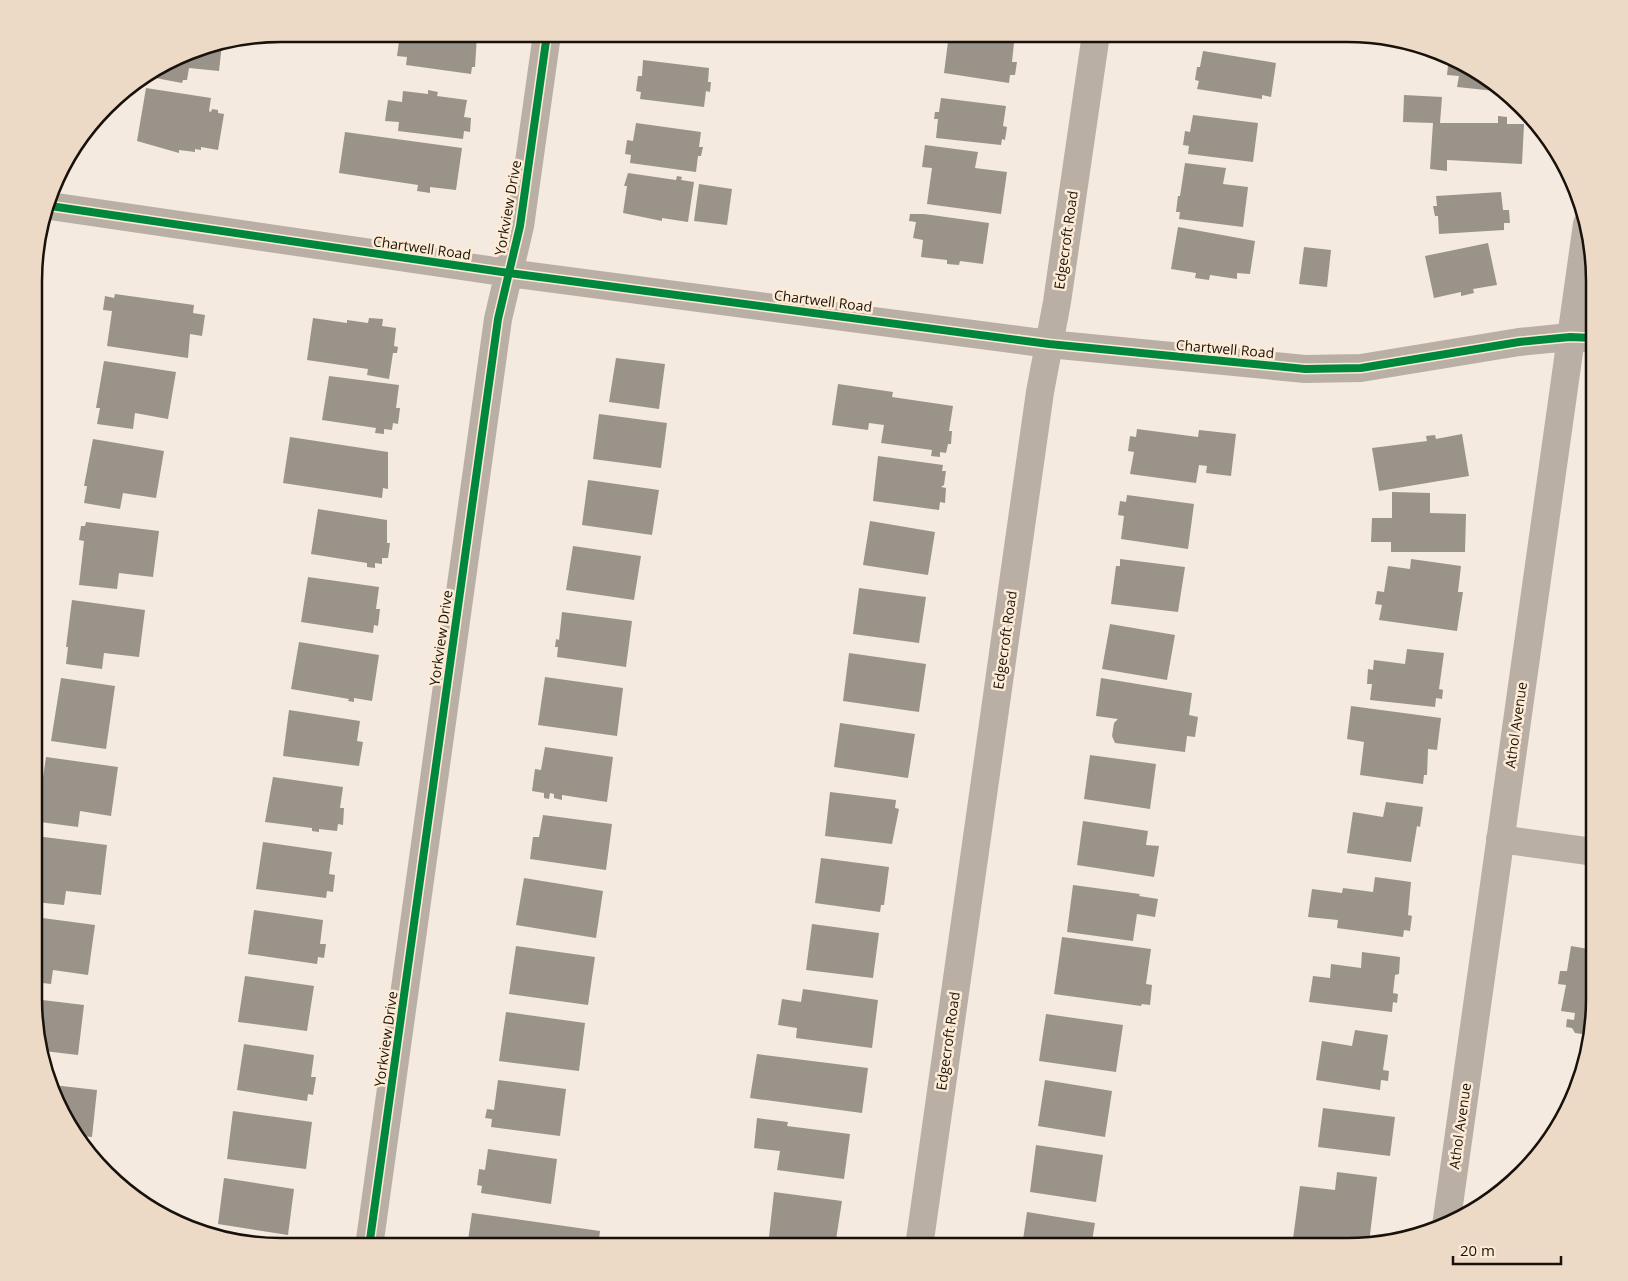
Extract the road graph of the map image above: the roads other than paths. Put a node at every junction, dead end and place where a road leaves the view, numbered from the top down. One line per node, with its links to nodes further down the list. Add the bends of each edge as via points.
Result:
1 (546, 42): 5 (street, Yorkview Drive, via 520,226)
2 (1095, 42): 7 (street, Edgecroft Road)
3 (55, 207): 5 (street, Chartwell Road)
4 (1585, 267): 6 (street, Athol Avenue)
5 (509, 273): 7 (street, Chartwell Road); 11 (street, Yorkview Drive, via 498,319)
6 (1582, 337): 7 (street, Chartwell Road, via 1519,342 1361,368 1305,369); 8 (street, Athol Avenue)
7 (1049, 344): 12 (street, Edgecroft Road)
8 (1500, 839): 9 (street); 10 (street, Athol Avenue)
9 (1586, 851)
10 (1447, 1216)
11 (370, 1238)
12 (920, 1238)

